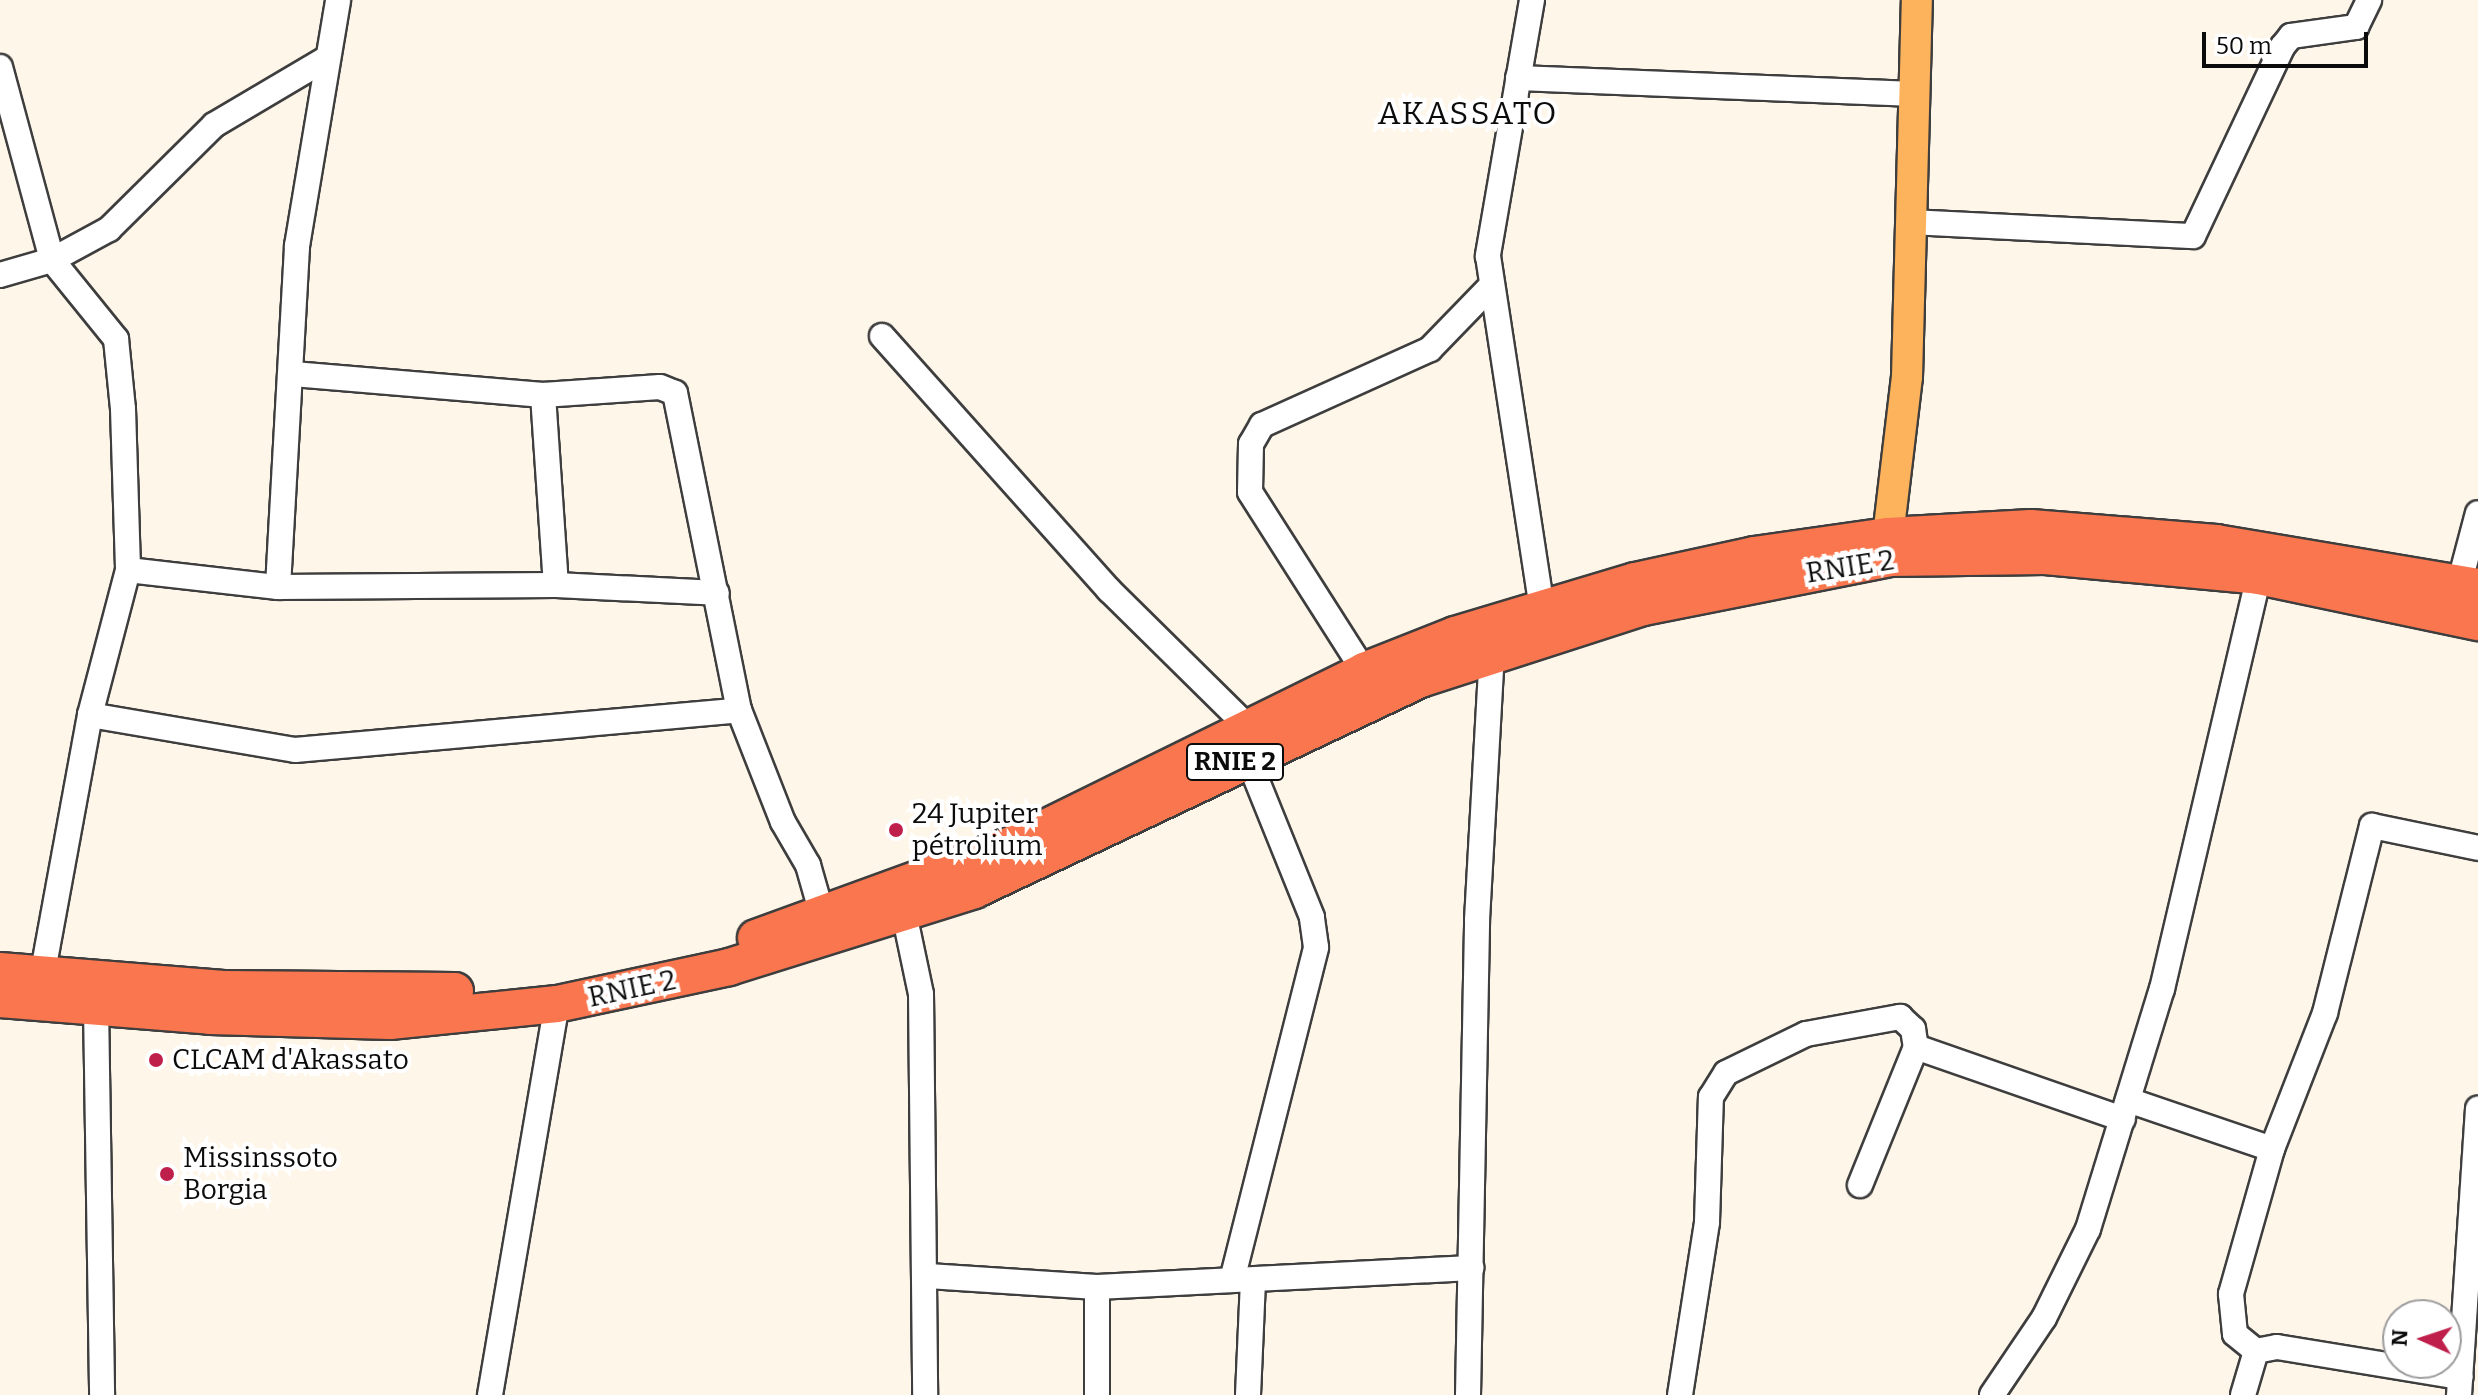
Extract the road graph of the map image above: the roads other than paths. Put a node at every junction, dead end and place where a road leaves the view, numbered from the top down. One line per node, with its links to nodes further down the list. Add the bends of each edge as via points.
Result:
1 (338, 0): 5 (street)
2 (1532, 0): 7 (street)
3 (1917, 0): 8 (main road)
4 (2369, 0): 9 (street, via 2356,27 2291,36 2283,46 2193,236)
5 (324, 60): 10 (street, via 214,125 109,229); 14 (street, via 297,246)
6 (0, 67): 10 (street)
7 (1518, 78): 8 (street); 12 (street, via 1491,227)
8 (1915, 94): 9 (main road)
9 (1912, 222): 17 (main road, via 1907,377)
10 (52, 260): 11 (street); 18 (street, via 116,339)
11 (0, 275)
12 (1490, 287): 24 (street); 27 (street, via 1430,349 1262,425 1251,444 1250,492)
13 (882, 336): 30 (street)
14 (293, 374): 15 (street); 22 (street)
15 (543, 395): 21 (street); 23 (street, via 660,387 675,393)
16 (2478, 513): 20 (street)
17 (1888, 536): 20 (highway, RNIE 2 / RNIE 2, via 2031,528 2144,535); 24 (highway, RNIE 2 / RNIE 2, via 1754,555)
18 (128, 570): 22 (street); 29 (street)
19 (2259, 576): 25 (highway, RNIE 2 / RNIE 2); 26 (highway, RNIE 2 / RNIE 2, via 2045,556 1890,558 1712,590); 40 (street)
20 (2469, 584)
21 (556, 585): 22 (street); 23 (street)
22 (278, 587)
23 (717, 593): 28 (street)
24 (1542, 610): 27 (highway, RNIE 2 / RNIE 2)
25 (2478, 622)
26 (1492, 654): 30 (highway, RNIE 2 / RNIE 2); 45 (street, via 1477,920)
27 (1364, 671): 30 (highway, RNIE 2 / RNIE 2)
28 (739, 710): 29 (street, via 295,750); 33 (street, via 783,822 808,865)
29 (90, 715): 35 (street)
30 (1248, 742): 32 (highway, RNIE 2 / RNIE 2, via 1058,854); 47 (street, via 1312,917 1316,947)
31 (2478, 848): 42 (street, via 2372,826 2325,1013)
32 (902, 903): 33 (highway, RNIE 2 / RNIE 2); 37 (highway, RNIE 2 / RNIE 2, via 729,967); 46 (street, via 921,994)
33 (822, 914): 35 (highway, RNIE 2 / RNIE 2, via 634,969 467,991 377,995)
34 (0, 971): 35 (highway, RNIE 2 / RNIE 2)
35 (42, 976)
36 (0, 999): 38 (highway, RNIE 2 / RNIE 2)
37 (557, 1004): 38 (highway, RNIE 2 / RNIE 2, via 390,1021); 52 (street)
38 (96, 1006): 51 (street)
39 (1916, 1047): 40 (street); 43 (street); 57 (street, via 1913,1029 1900,1017 1856,1022 1766,1048 1726,1073 1711,1097 1707,1222)
40 (2126, 1109): 42 (street); 58 (street, via 2068,1275)
41 (2478, 1109): 44 (street)
42 (2272, 1149): 49 (street, via 2229,1317 2235,1334)
43 (1860, 1185)
44 (2475, 1197): 50 (street)
45 (1472, 1268): 47 (street); 56 (street)
46 (928, 1276): 48 (street); 53 (street)
47 (1243, 1280): 48 (street); 55 (street)
48 (1097, 1287): 54 (street)
49 (2256, 1351): 50 (street, via 2277,1347); 59 (street)
50 (2460, 1386)
51 (102, 1395)
52 (490, 1395)
53 (925, 1395)
54 (1097, 1395)
55 (1248, 1395)
56 (1468, 1395)
57 (1680, 1395)
58 (1992, 1395)
59 (2243, 1395)

